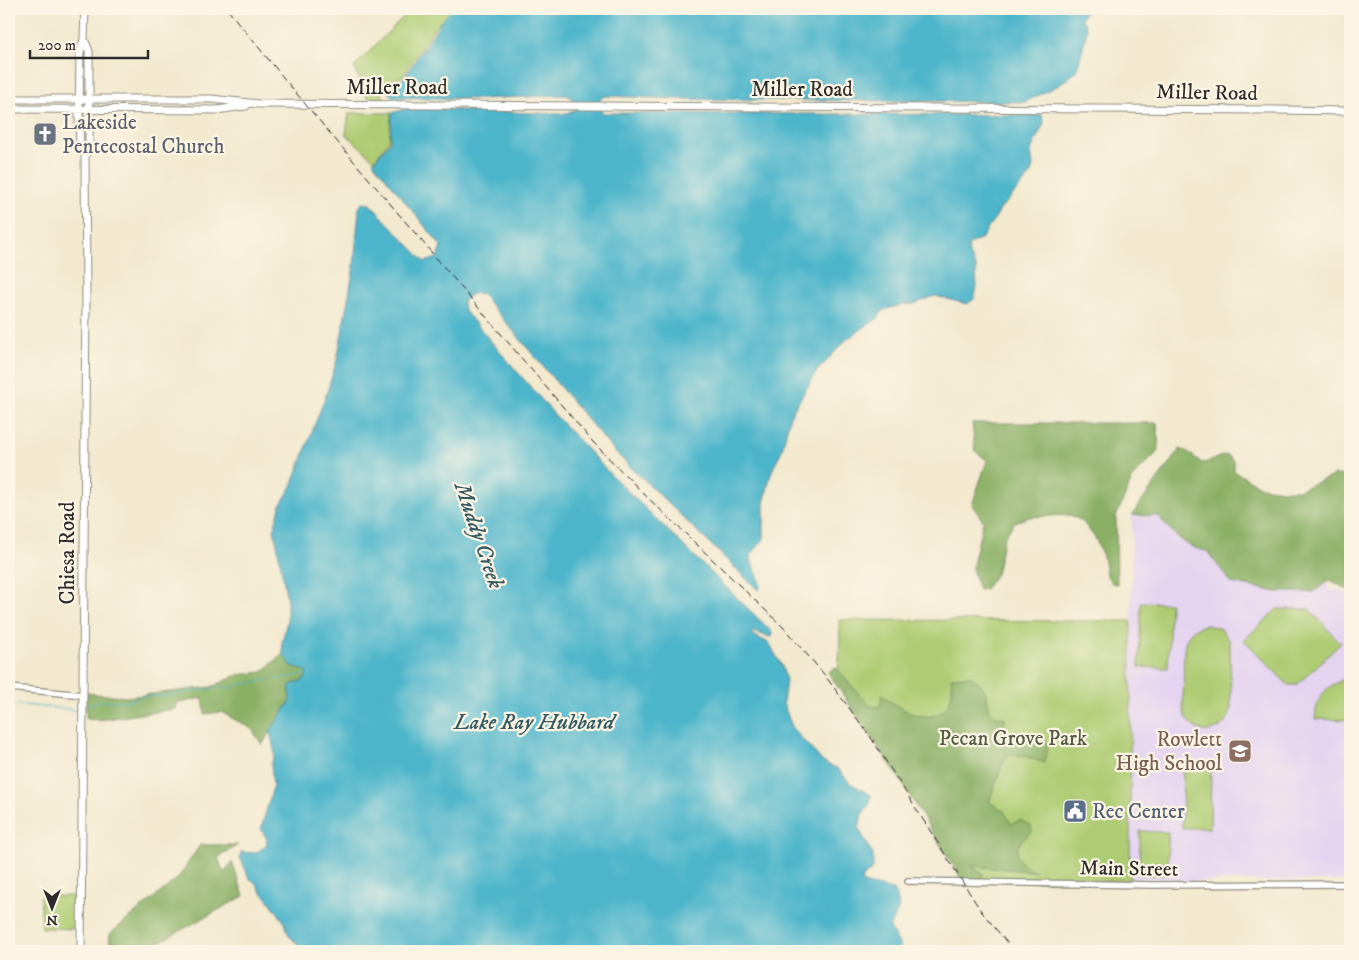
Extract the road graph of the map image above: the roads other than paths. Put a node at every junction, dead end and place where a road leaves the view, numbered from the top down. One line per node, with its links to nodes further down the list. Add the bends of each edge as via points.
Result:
1 (85, 9): 2 (main road, Chiesa Road)
2 (84, 39): 4 (main road, Chiesa Road, via 89,51); 5 (main road, Chiesa Road, via 80,52)
3 (9, 99): 5 (main road, Miller Road)
4 (88, 99): 5 (main road, Miller Road); 6 (main road, Miller Road, via 211,99); 9 (main road, Chiesa Road)
5 (80, 100): 8 (main road, Chiesa Road)
6 (259, 104): 9 (main road, Miller Road, via 216,110); 10 (main road, Miller Road)
7 (9, 109): 8 (main road, Miller Road)
8 (80, 109): 9 (main road, Miller Road); 11 (main road, Chiesa Road, via 80,148)
9 (88, 109): 11 (main road, Chiesa Road, via 89,149)
10 (1348, 111)
11 (85, 154): 13 (main road, Chiesa Road)
12 (9, 688): 13 (street)
13 (82, 695): 16 (main road, Chiesa Road)
14 (908, 881): 15 (street, Main Street)
15 (1350, 884)
16 (81, 951)

